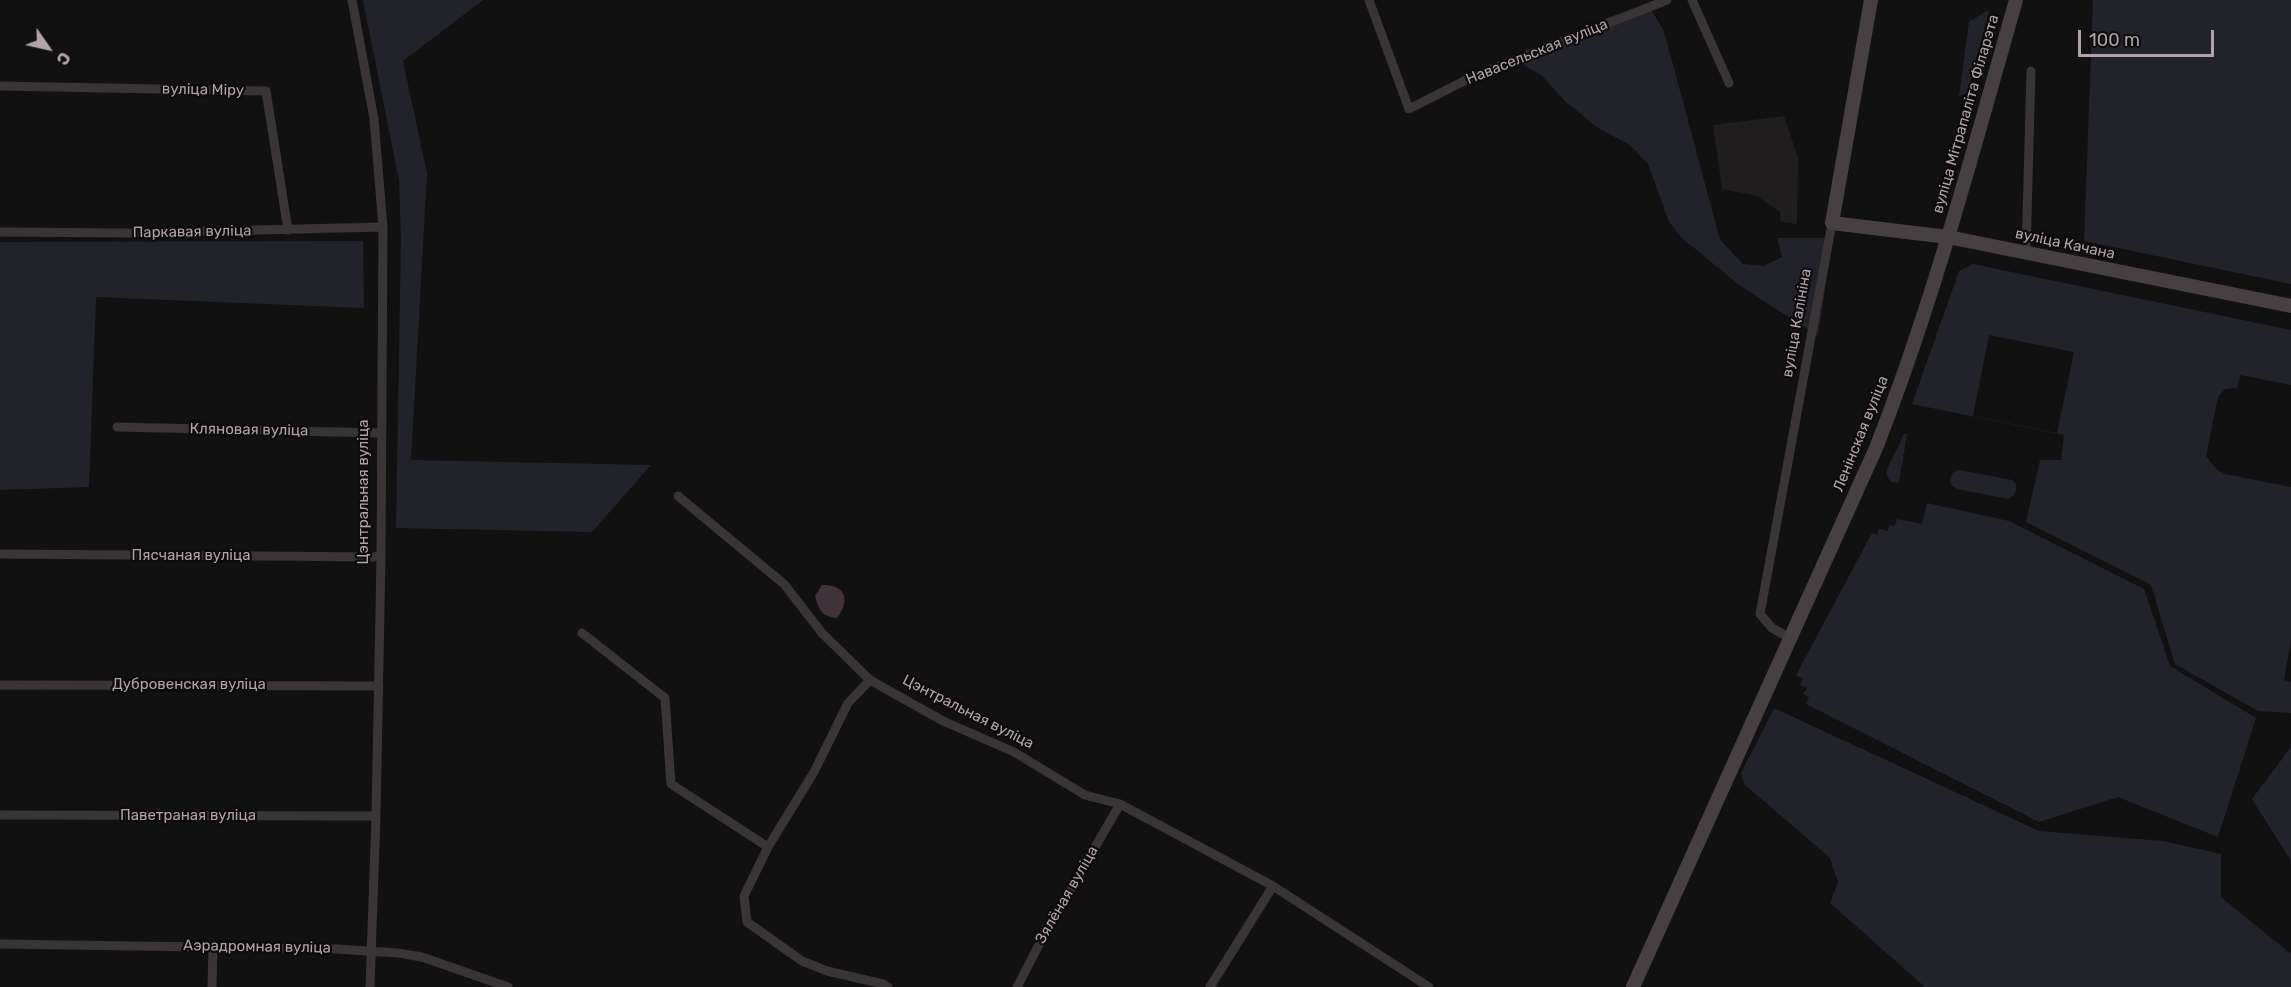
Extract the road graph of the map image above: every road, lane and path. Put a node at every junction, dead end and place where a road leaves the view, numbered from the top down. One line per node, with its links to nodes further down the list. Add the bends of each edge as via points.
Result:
1 (352, 0): 11 (street, Цэнтральная вуліца, via 374,119)
2 (1369, 0): 3 (street, Навасельская вуліца, via 1409,109 1472,77)
3 (1667, 0)
4 (1692, 0): 8 (street)
5 (1870, 0): 10 (main road, вуліца Калініна)
6 (2016, 0): 14 (main road, вуліца Мітрапаліта Філарэта)
7 (2031, 71): 15 (street)
8 (1729, 83)
9 (0, 86): 12 (street, вуліца Міру, via 266,91)
10 (1832, 223): 14 (main road, вуліца Качана); 23 (street, вуліца Калініна, via 1760,614 1772,628)
11 (384, 227): 12 (street, Паркавая вуліца); 18 (street, Цэнтральная вуліца)
12 (288, 230): 13 (street, Паркавая вуліца)
13 (0, 232)
14 (1948, 237): 15 (main road, вуліца Качана); 23 (main road, Ленінская вуліца, via 1876,448)
15 (2026, 253): 16 (main road, вуліца Качана)
16 (2291, 306)
17 (117, 427): 18 (street, Кляновая вуліца)
18 (381, 433): 21 (street, Цэнтральная вуліца)
19 (678, 496): 24 (street, Цэнтральная вуліца, via 784,584 822,633)
20 (0, 554): 21 (street, Пясчаная вуліца)
21 (381, 557): 26 (street, Цэнтральная вуліца)
22 (582, 633): 30 (street, via 665,698 671,784)
23 (1790, 638): 42 (main road, Ленінская вуліца)
24 (870, 680): 27 (street, Цэнтральная вуліца, via 943,721 1014,752 1085,795); 30 (street, via 848,703 814,772)
25 (0, 685): 26 (street, Дубровенская вуліца)
26 (379, 686): 29 (street, Цэнтральная вуліца)
27 (1120, 804): 31 (street, Цэнтральная вуліца); 40 (street, Зялёная вуліца)
28 (0, 815): 29 (street, Паветраная вуліца)
29 (376, 816): 34 (street, Цэнтральная вуліца)
30 (768, 847): 39 (street, via 744,896 747,922 802,962)
31 (1273, 886): 35 (street, Цэнтральная вуліца); 41 (street)
32 (0, 944): 33 (street, Аэрадромная вуліца)
33 (213, 946): 34 (street, Аэрадромная вуліца); 36 (street)
34 (371, 952): 37 (street, Цэнтральная вуліца); 38 (street, Аэрадромная вуліца, via 422,957)
35 (1423, 986)
36 (212, 987)
37 (370, 987)
38 (508, 987)
39 (888, 987)
40 (1017, 987)
41 (1210, 987)
42 (1633, 987)

